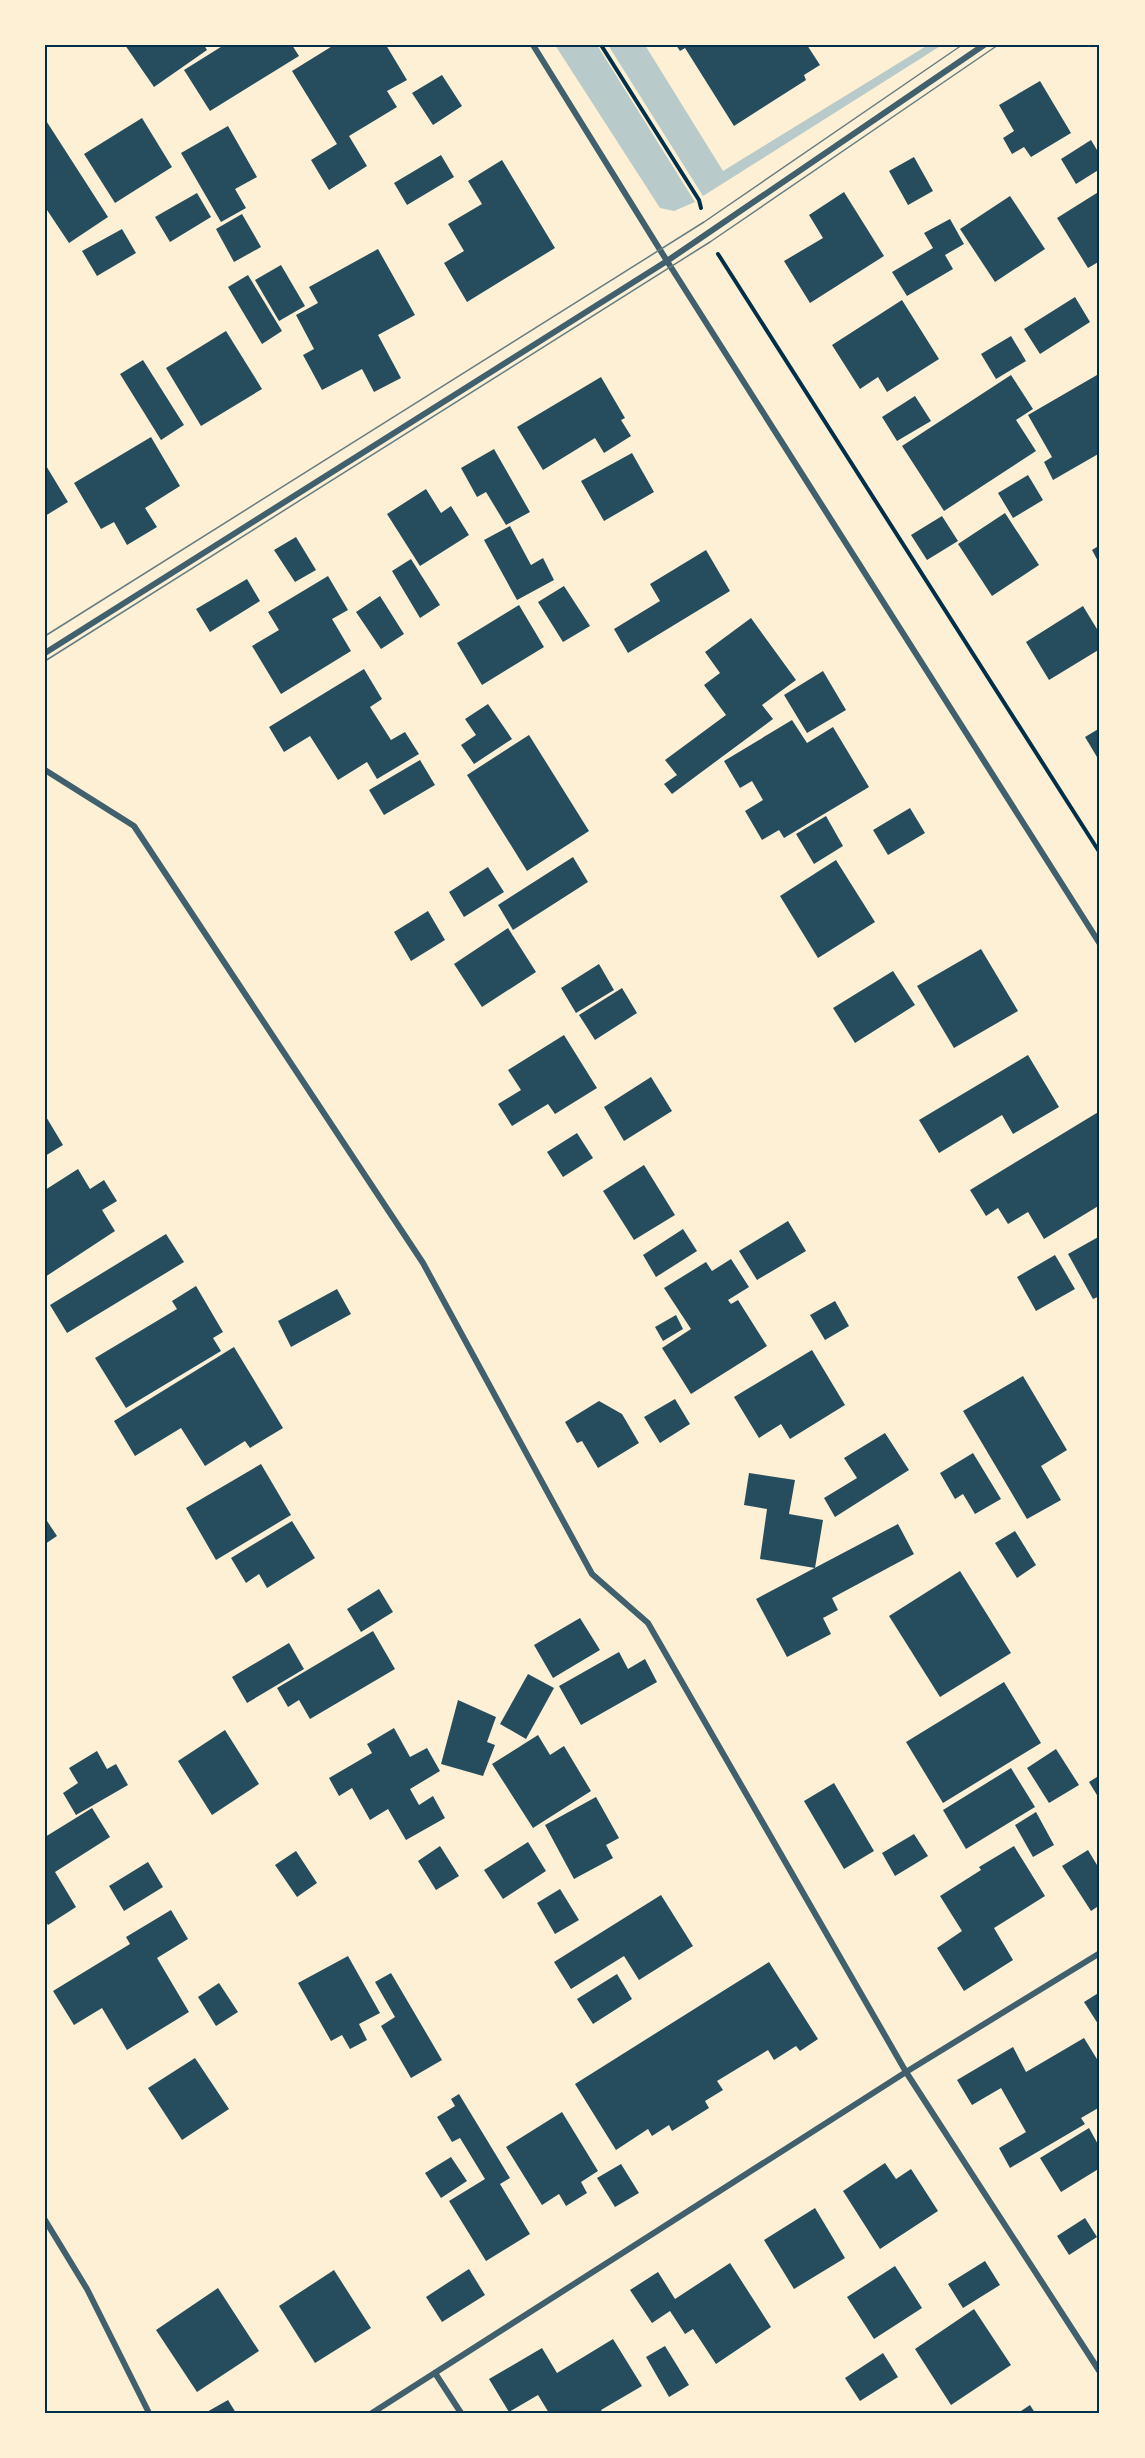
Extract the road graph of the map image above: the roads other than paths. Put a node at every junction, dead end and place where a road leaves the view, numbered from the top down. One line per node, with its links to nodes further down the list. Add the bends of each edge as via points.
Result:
1 (533, 45): 3 (street)
2 (984, 45): 3 (street)
3 (667, 261): 4 (street); 6 (street)
4 (45, 653)
5 (45, 770): 8 (street, via 134,826 423,1263 592,1574 648,1623)
6 (1100, 944)
7 (1100, 1953): 8 (street)
8 (906, 2073): 10 (street); 11 (street)
9 (45, 2220): 12 (street, via 87,2289)
10 (435, 2373): 13 (street); 14 (street)
11 (1100, 2373)
12 (149, 2413)
13 (372, 2413)
14 (461, 2413)

